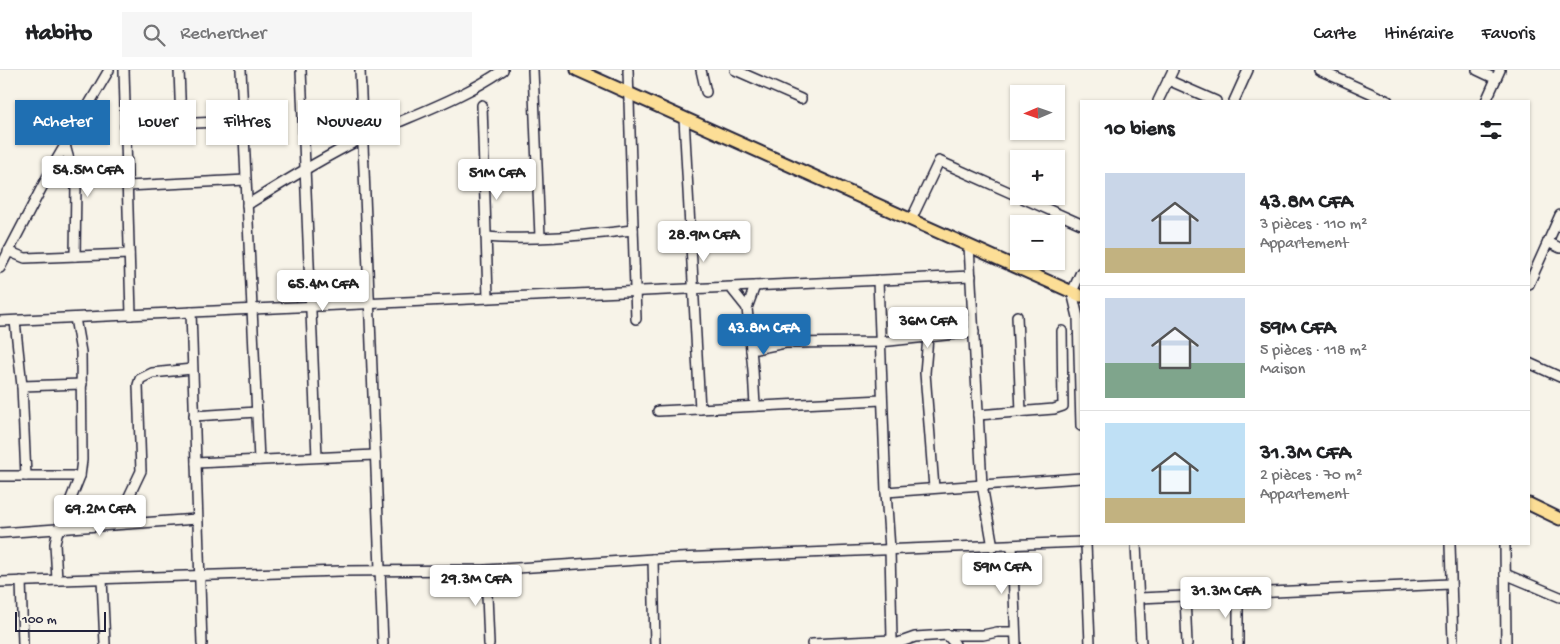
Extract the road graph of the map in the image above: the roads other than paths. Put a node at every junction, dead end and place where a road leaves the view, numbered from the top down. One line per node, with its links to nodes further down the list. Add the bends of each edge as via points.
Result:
1 (109, 70): 22 (street)
2 (124, 70): 23 (street)
3 (179, 70): 24 (street)
4 (240, 70): 25 (street)
5 (300, 70): 40 (street)
6 (360, 70): 26 (street)
7 (503, 70): 34 (street, via 481,85)
8 (533, 70): 48 (street)
9 (577, 70): 20 (main road)
10 (628, 70): 20 (street)
11 (701, 70): 19 (street)
12 (735, 70): 21 (street)
13 (1173, 70): 18 (street)
14 (1248, 70): 29 (street)
15 (1320, 70): 30 (street)
16 (1477, 70): 17 (street)
17 (1498, 74): 31 (street)
18 (1168, 80): 27 (street); 28 (street)
19 (706, 92)
20 (629, 94): 33 (main road); 47 (street)
21 (801, 99)
22 (91, 100)
23 (125, 100)
24 (180, 100)
25 (242, 100)
26 (361, 100)
27 (1158, 100)
28 (1214, 100)
29 (1234, 100)
30 (1386, 100)
31 (1486, 100)
32 (482, 105): 49 (street)
33 (684, 118): 45 (main road); 62 (street)
34 (400, 121)
35 (65, 145): 53 (street); 55 (street, via 76,185)
36 (126, 145): 42 (street)
37 (244, 145): 41 (street)
38 (350, 145): 40 (street)
39 (363, 145): 67 (street)
40 (306, 168): 43 (street); 68 (street)
41 (246, 180): 42 (street); 43 (street)
42 (127, 186): 54 (street)
43 (247, 205): 70 (street)
44 (1560, 215): 50 (street)
45 (911, 220): 46 (street, via 939,161); 51 (main road)
46 (1080, 224)
47 (633, 230): 48 (street); 64 (street)
48 (540, 236): 49 (street, via 514,239)
49 (486, 237): 66 (street)
50 (1548, 242): 52 (street); 60 (street)
51 (969, 246): 57 (street); 65 (main road)
52 (1560, 248)
53 (8, 251): 55 (street, via 25,258); 56 (street)
54 (129, 254): 55 (street); 72 (street)
55 (75, 256)
56 (0, 268)
57 (971, 276): 59 (street); 79 (street)
58 (1080, 278): 65 (street)
59 (878, 280): 61 (street); 81 (street)
60 (1530, 282)
61 (755, 286): 63 (street); 69 (street)
62 (694, 288): 63 (street); 64 (street); 91 (street)
63 (730, 288): 69 (street)
64 (635, 291): 66 (street); 75 (street)
65 (1077, 294): 88 (street)
66 (488, 297): 67 (street)
67 (369, 303): 68 (street); 97 (street)
68 (310, 306): 70 (street); 98 (street)
69 (747, 308): 82 (street)
70 (252, 309): 71 (street); 93 (street)
71 (191, 312): 72 (street); 84 (street)
72 (131, 315): 74 (street)
73 (1017, 316): 94 (street)
74 (75, 318): 76 (street); 86 (street)
75 (636, 319)
76 (15, 320): 77 (street); 87 (street)
77 (0, 321)
78 (1062, 331): 94 (street, via 1063,406)
79 (974, 332): 80 (street); 95 (street)
80 (928, 337): 81 (street); 106 (street, via 925,373)
81 (880, 342): 82 (street, via 784,343); 89 (street)
82 (751, 350): 90 (street)
83 (1530, 362): 85 (street)
84 (192, 369): 96 (street); 111 (street, via 152,373 140,379 141,471)
85 (1560, 377)
86 (82, 384): 87 (street); 103 (street)
87 (22, 386): 102 (street)
88 (1080, 390)
89 (882, 400): 90 (street); 107 (street)
90 (755, 406): 91 (street)
91 (700, 408): 92 (street)
92 (658, 410)
93 (257, 412): 96 (street); 99 (street)
94 (1021, 412): 95 (street)
95 (978, 415): 105 (street)
96 (194, 416): 100 (street)
97 (375, 455): 98 (street); 123 (street)
98 (318, 457): 99 (street)
99 (259, 460): 100 (street)
100 (196, 462): 109 (street)
101 (0, 476): 102 (street)
102 (26, 476): 103 (street)
103 (80, 476): 112 (street)
104 (1080, 478): 105 (street)
105 (982, 485): 106 (street); 120 (street)
106 (934, 488): 107 (street)
107 (886, 492): 121 (street)
108 (1530, 504): 110 (main road)
109 (197, 518): 111 (street); 126 (street)
110 (1560, 519)
111 (118, 523): 112 (street)
112 (59, 528): 113 (street); 128 (street, via 55,544)
113 (0, 532)
114 (1080, 542): 115 (street)
115 (1012, 545): 120 (street); 136 (street)
116 (1086, 545): 150 (street)
117 (1136, 545): 135 (street)
118 (1450, 545): 131 (street)
119 (1505, 545): 125 (street)
120 (993, 546): 121 (street)
121 (890, 549): 122 (street); 139 (street)
122 (653, 560): 124 (street); 145 (street)
123 (379, 570): 124 (street); 126 (street); 143 (street)
124 (486, 570): 144 (street)
125 (1505, 574): 134 (street); 155 (street)
126 (199, 575): 127 (street); 142 (street)
127 (102, 579): 128 (street); 141 (street)
128 (57, 580): 129 (street)
129 (21, 581): 130 (street); 140 (street)
130 (0, 582)
131 (1450, 584): 132 (street); 154 (street)
132 (1238, 594): 133 (street); 153 (street)
133 (1185, 596): 135 (street); 152 (street)
134 (1560, 597)
135 (1139, 598): 151 (street)
136 (1015, 632): 138 (street); 149 (street)
137 (947, 635): 138 (street); 139 (street); 147 (street)
138 (974, 635): 148 (street)
139 (894, 642): 146 (street)
140 (23, 644)
141 (105, 644)
142 (202, 644)
143 (383, 644)
144 (489, 644)
145 (655, 644)
146 (812, 644)
147 (956, 644)
148 (967, 644)
149 (1016, 644)
150 (1090, 644)
151 (1140, 644)
152 (1187, 644)
153 (1238, 644)
154 (1452, 644)
155 (1506, 644)

